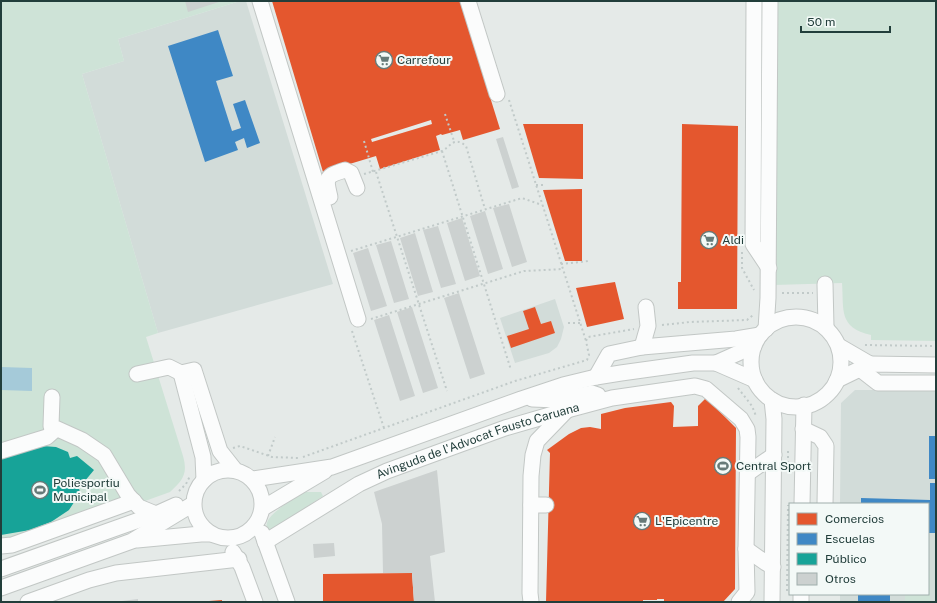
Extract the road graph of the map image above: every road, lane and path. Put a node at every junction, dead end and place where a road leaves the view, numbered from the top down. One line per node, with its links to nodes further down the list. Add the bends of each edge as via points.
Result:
1 (260, 1): 18 (street)
2 (468, 1): 5 (street)
3 (754, 1): 21 (street, via 753,244)
4 (770, 1): 21 (street)
5 (502, 95): 12 (path)
6 (445, 114): 8 (path)
7 (364, 140): 10 (path)
8 (454, 141): 9 (path); 16 (path, via 466,146)
9 (442, 151): 10 (path); 23 (path)
10 (375, 172): 11 (path); 17 (path)
11 (355, 182): 14 (street, via 351,173 345,170 332,175 328,179)
12 (536, 185): 13 (path); 15 (path)
13 (545, 185)
14 (330, 197)
15 (542, 205): 16 (path, via 522,198); 20 (path)
16 (485, 209): 17 (path)
17 (398, 237): 18 (path); 26 (path)
18 (339, 256): 29 (street)
19 (589, 261): 20 (path)
20 (561, 264): 22 (path)
21 (768, 268): 25 (street)
22 (562, 269): 23 (path, via 524,271); 31 (path)
23 (483, 284): 26 (path); 42 (path)
24 (825, 284): 33 (street)
25 (768, 298): 28 (street, via 775,310); 34 (street)
26 (419, 304): 29 (path); 49 (path)
27 (646, 307): 32 (street)
28 (785, 318): 33 (street, via 807,318); 34 (street, via 774,323)
29 (363, 319)
30 (568, 323): 31 (path)
31 (580, 323): 35 (path)
32 (648, 326): 36 (street); 38 (street)
33 (826, 327): 37 (street)
34 (760, 337): 36 (street); 39 (street, Avinguda de l'Advocat Fausto Caruana); 46 (street, via 752,361)
35 (586, 341)
36 (660, 345): 38 (street)
37 (839, 346): 41 (street); 47 (street, via 841,364)
38 (642, 347): 45 (street, via 609,354)
39 (716, 363): 45 (street, Avinguda de l'Advocat Fausto Caruana, via 694,363); 46 (street, Avinguda de l'Advocat Fausto Caruana)
40 (936, 366): 41 (street)
41 (865, 367): 47 (street); 48 (street, via 878,383)
42 (511, 370)
43 (181, 373): 44 (street, via 169,367); 65 (street, via 194,370 220,451); 68 (street, via 203,457)
44 (137, 374)
45 (596, 377): 52 (street, Avinguda de l'Advocat Fausto Caruana)
46 (755, 380): 53 (street)
47 (837, 380): 54 (street, via 825,396)
48 (936, 383)
49 (447, 391)
50 (52, 397): 58 (street, via 51,426)
51 (612, 398): 52 (street, via 592,394 557,400); 55 (street, Avinguda de l'Advocat Fausto Caruana); 66 (street, Avinguda de l'Advocat Fausto Caruana, via 695,386 706,389 741,420 747,429)
52 (521, 399): 64 (street, Avinguda de l'Advocat Fausto Caruana)
53 (772, 400): 54 (street, via 790,406); 62 (street)
54 (804, 405): 59 (street)
55 (567, 410): 72 (street, via 537,441 533,455); 78 (street, Avinguda de l'Advocat Fausto Caruana, via 505,428 387,471 359,484)
56 (379, 412): 57 (path)
57 (384, 428)
58 (56, 429): 61 (street, via 47,437); 74 (street, via 82,440 104,455)
59 (803, 429): 70 (street); 71 (street, via 820,437 826,446)
60 (275, 437): 63 (path)
61 (1, 451)
62 (774, 455): 66 (street); 82 (street)
63 (268, 456)
64 (332, 467): 67 (street, Avinguda de l'Advocat Fausto Caruana); 75 (street, Avinguda de l'Advocat Fausto Caruana)
65 (235, 470): 67 (street); 68 (street, via 218,471)
66 (748, 472): 80 (street)
67 (253, 479): 75 (street, via 261,493)
68 (204, 480): 69 (street)
69 (194, 500): 74 (street, via 156,514); 76 (street, via 198,521); 77 (street)
70 (802, 503)
71 (825, 503)
72 (531, 505): 73 (street); 88 (street)
73 (546, 505)
74 (136, 510): 79 (street); 83 (street)
75 (261, 514): 76 (street, via 249,532 235,538); 78 (street)
76 (217, 536): 77 (street, via 201,534); 81 (street)
77 (132, 541): 84 (street)
78 (265, 542): 87 (street)
79 (1, 546)
80 (746, 549): 82 (street); 89 (street, via 747,592)
81 (238, 559): 85 (street, via 116,573); 86 (street)
82 (773, 567): 90 (street)
83 (1, 569)
84 (1, 588)
85 (28, 602)
86 (255, 602)
87 (287, 602)
88 (531, 602)
89 (739, 602)
90 (772, 602)

